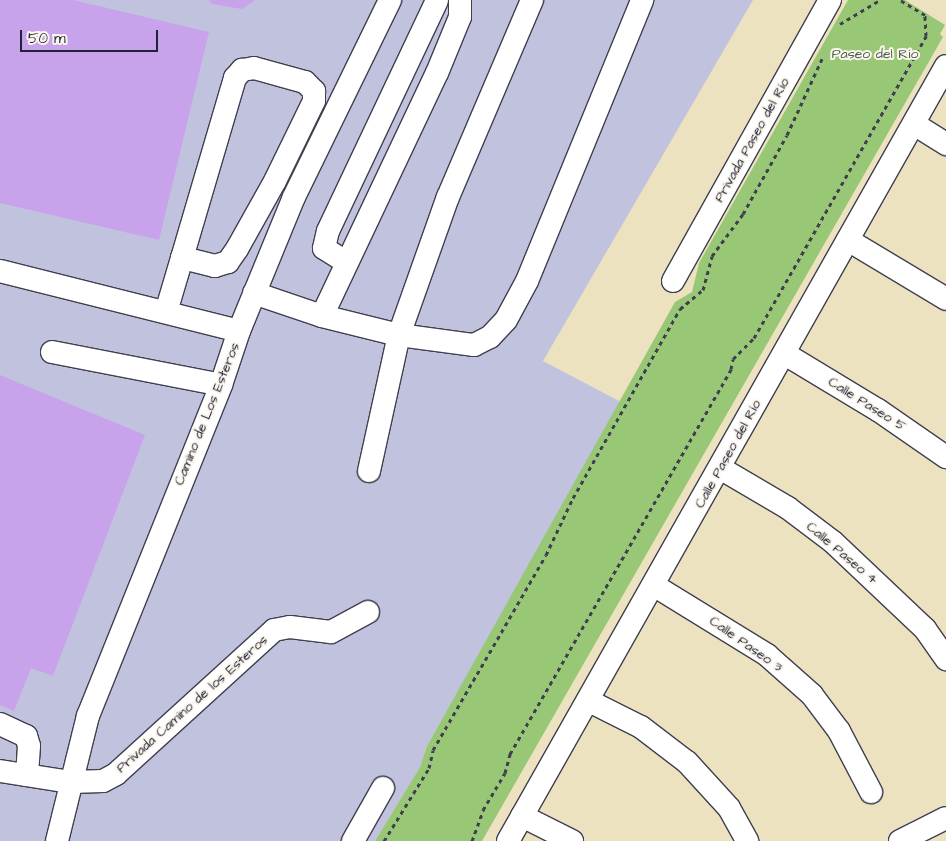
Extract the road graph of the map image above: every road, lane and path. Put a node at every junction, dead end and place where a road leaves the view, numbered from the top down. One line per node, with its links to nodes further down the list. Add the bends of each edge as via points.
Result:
1 (390, 0): 19 (street, Camino de Los Esteros, via 294,197)
2 (437, 0): 16 (street, via 326,237 324,248)
3 (460, 0): 16 (street, via 460,17 437,72)
4 (532, 0): 24 (street, via 448,197)
5 (642, 0): 24 (street, via 527,282 506,320 490,338 474,345)
6 (830, 0): 18 (street, Privada Paseo del Río)
7 (880, 0): 9 (path)
8 (900, 0): 46 (path, via 925,15 926,36 754,338 733,359 726,378 510,754 505,773 483,810)
9 (837, 26)
10 (825, 53): 45 (path, via 787,135 743,214 712,256 703,290 680,308 573,498 546,555 433,750 429,768)
11 (946, 66): 12 (street, Calle Paseo del Río)
12 (914, 124): 13 (street); 14 (street, Calle Paseo del Río)
13 (946, 144)
14 (848, 240): 20 (street); 26 (street, Calle Paseo del Río)
15 (182, 258): 15 (street, via 235,78 242,70 254,68 305,82 314,91 314,101 275,181 228,262 215,266); 21 (street)
16 (346, 262): 22 (street)
17 (0, 271): 21 (street)
18 (673, 281)
19 (254, 293): 22 (street); 23 (street, Camino de Los Esteros)
20 (946, 299)
21 (166, 312): 23 (street)
22 (322, 316): 24 (street)
23 (239, 331): 27 (street, Camino de Los Esteros)
24 (399, 335): 30 (street)
25 (52, 352): 27 (street)
26 (785, 354): 28 (street, Calle Paseo 5, via 878,410); 29 (street, Calle Paseo del Río)
27 (220, 385): 38 (street, Camino de Los Esteros, via 88,716)
28 (946, 457)
29 (720, 468): 31 (street, Calle Paseo del Río); 33 (street, Calle Paseo 4, via 788,508 833,542 925,629)
30 (369, 471)
31 (655, 586): 34 (street, Calle Paseo del Río); 40 (street, Calle Paseo 3, via 766,655 812,695 839,731)
32 (368, 612): 38 (street, Privada Camino de los Esteros, via 331,632 290,627 274,630 116,774 96,784)
33 (946, 659)
34 (589, 701): 41 (street, Calle Paseo del Río); 49 (street, via 641,727 687,762 728,808)
35 (0, 724): 37 (street, via 26,736 29,746)
36 (0, 771): 37 (street, Privada Camino de los Esteros)
37 (27, 775): 38 (street, Privada Camino de los Esteros)
38 (71, 782): 43 (street, Camino de Los Esteros)
39 (383, 788): 44 (street)
40 (871, 792)
41 (522, 816): 47 (street, Calle Paseo del Río); 48 (street)
42 (946, 818): 50 (street)
43 (57, 841)
44 (354, 841)
45 (384, 841)
46 (472, 841)
47 (508, 841)
48 (572, 841)
49 (747, 841)
50 (900, 841)

